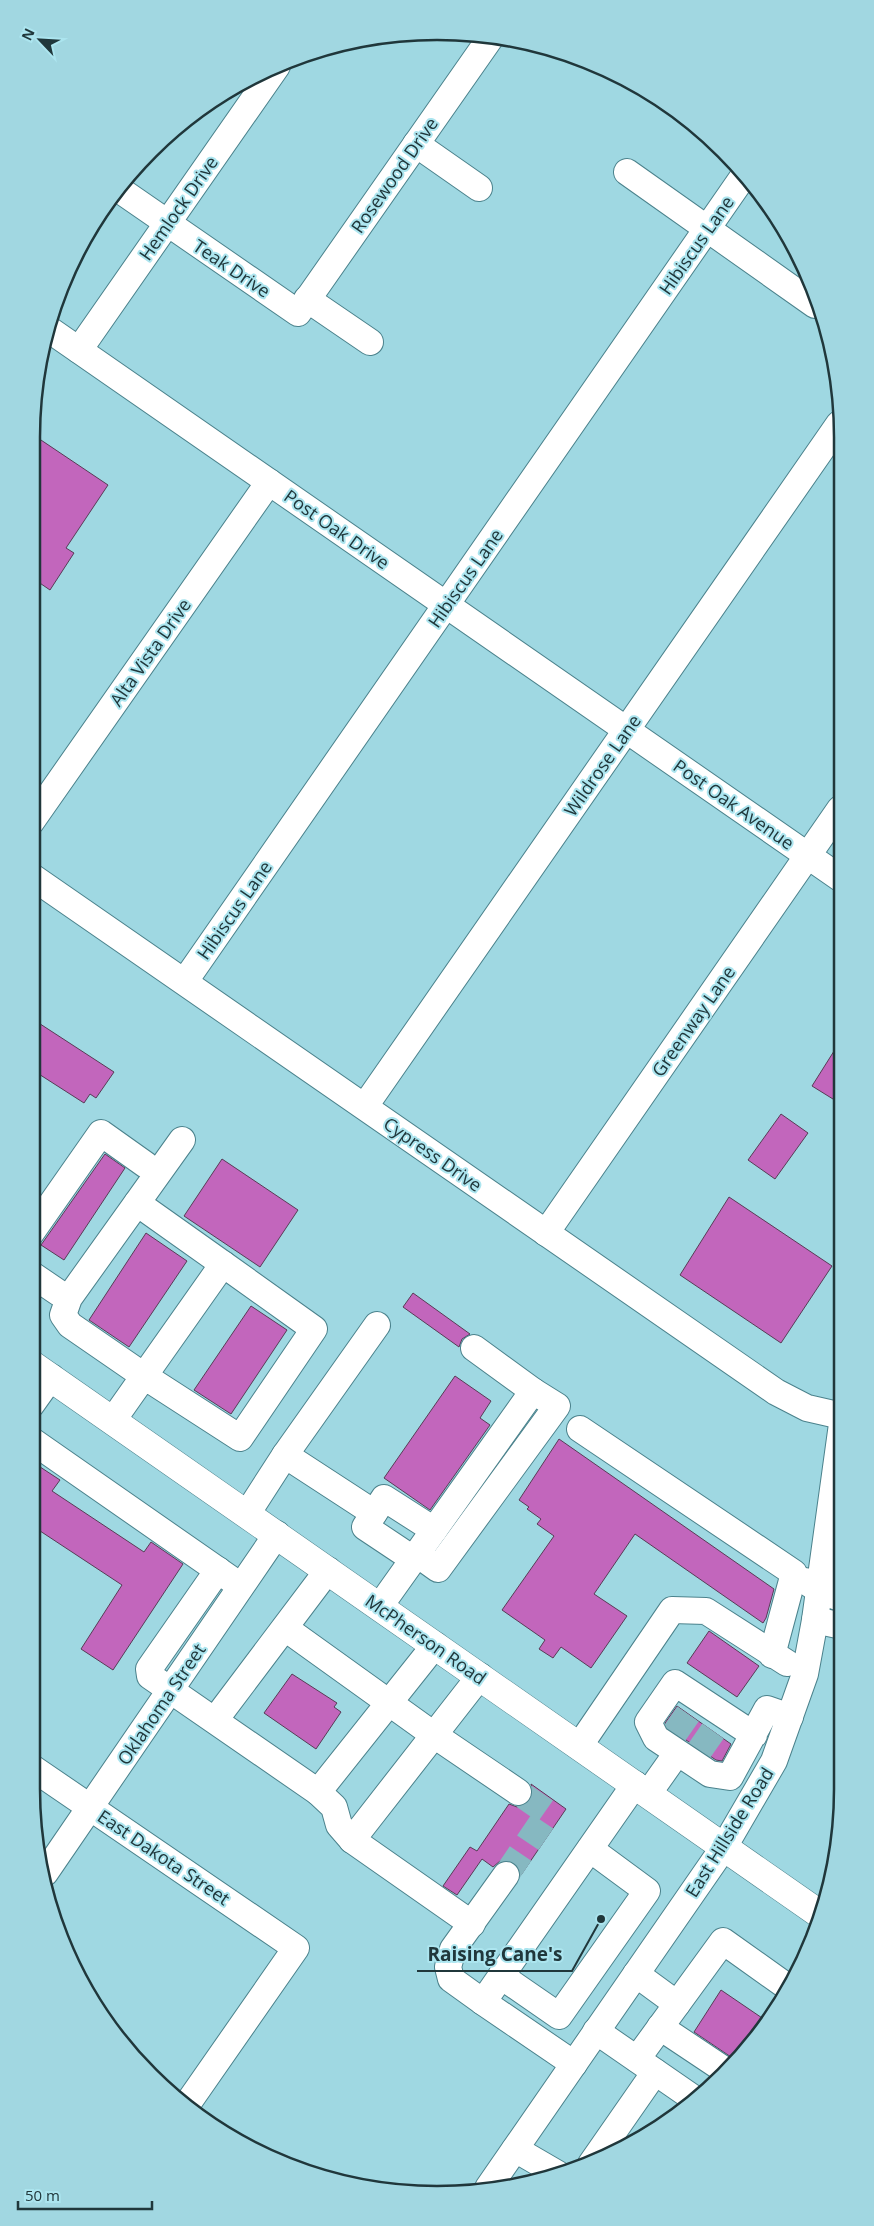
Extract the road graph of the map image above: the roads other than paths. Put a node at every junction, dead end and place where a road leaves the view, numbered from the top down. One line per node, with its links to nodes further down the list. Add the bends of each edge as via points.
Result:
1 (486, 43): 3 (street, Rosewood Drive)
2 (269, 77): 8 (street, Hemlock Drive)
3 (416, 144): 6 (street); 11 (street, Rosewood Drive)
4 (627, 172): 9 (street)
5 (740, 181): 9 (street, Hibiscus Lane)
6 (479, 188)
7 (124, 193): 8 (street, Teak Drive)
8 (167, 224): 11 (street, Teak Drive); 14 (street, Hemlock Drive)
9 (707, 229): 10 (street); 17 (street, Hibiscus Lane)
10 (810, 302)
11 (303, 306): 13 (street, Teak Drive)
12 (54, 333): 14 (street, Post Oak Drive)
13 (370, 342)
14 (79, 350): 16 (street, Post Oak Drive)
15 (834, 432): 18 (street, Wildrose Lane)
16 (269, 482): 17 (street, Post Oak Drive); 19 (street, Alta Vista Drive)
17 (446, 605): 18 (street, Post Oak Drive); 24 (street, Hibiscus Lane)
18 (627, 730): 21 (street, Post Oak Avenue); 25 (street, Wildrose Lane)
19 (40, 809)
20 (834, 818): 21 (street, Greenway Lane)
21 (808, 855): 22 (street, Post Oak Avenue); 30 (street, Greenway Lane)
22 (834, 874)
23 (40, 882): 24 (street, Cypress Drive)
24 (185, 981): 25 (street, Cypress Drive)
25 (365, 1106): 30 (street, Cypress Drive)
26 (182, 1140): 28 (street)
27 (146, 1165): 29 (street, via 100,1133)
28 (137, 1203): 31 (street); 37 (street, via 69,1298 63,1315 70,1325)
29 (40, 1219)
30 (546, 1233): 39 (street, Cypress Drive, via 776,1392 807,1408)
31 (223, 1264): 37 (street); 37 (street, via 314,1329 240,1438)
32 (40, 1280): 33 (street)
33 (59, 1293)
34 (377, 1325): 43 (street)
35 (474, 1348): 38 (street)
36 (41, 1370): 40 (main road, McPherson Road)
37 (144, 1376): 40 (street)
38 (533, 1391): 46 (street); 50 (street, via 557,1406 438,1569)
39 (834, 1414)
40 (113, 1420): 45 (main road, McPherson Road)
41 (580, 1429): 53 (street)
42 (40, 1446): 51 (street)
43 (286, 1455): 44 (street); 45 (street)
44 (374, 1513): 46 (street, via 384,1498); 50 (street, via 365,1527)
45 (247, 1514): 47 (main road, McPherson Road)
46 (434, 1530): 50 (street)
47 (277, 1534): 52 (main road, McPherson Road); 54 (street, Oklahoma Street)
48 (834, 1538): 49 (street, East Hillside Road)
49 (833, 1552): 55 (street, East Hillside Road)
50 (415, 1556): 56 (street)
51 (218, 1570): 54 (street); 64 (street, via 149,1669 150,1676)
52 (328, 1570): 56 (main road, McPherson Road); 59 (street)
53 (794, 1573): 55 (street); 61 (street)
54 (241, 1586): 64 (street, Oklahoma Street)
55 (830, 1595): 57 (street, East Hillside Road)
56 (380, 1606): 60 (main road, McPherson Road)
57 (815, 1620): 58 (street); 62 (street, East Hillside Road)
58 (834, 1624)
59 (285, 1628): 65 (street); 67 (street)
60 (435, 1645): 63 (main road, McPherson Road); 65 (street)
61 (772, 1655): 62 (street); 71 (street, via 706,1611 672,1610)
62 (805, 1674): 66 (street, East Hillside Road)
63 (480, 1676): 69 (street); 71 (main road, McPherson Road)
64 (171, 1689): 67 (street); 76 (street, Oklahoma Street)
65 (390, 1704): 69 (street); 74 (street)
66 (790, 1717): 70 (street, via 767,1709); 78 (street, East Hillside Road, via 774,1761)
67 (216, 1720): 74 (street)
68 (692, 1734): 70 (street); 70 (street, via 710,1774 730,1777); 73 (street)
69 (434, 1735): 75 (street); 77 (street)
70 (754, 1735)
71 (580, 1745): 73 (main road, McPherson Road)
72 (40, 1773): 76 (street, East Dakota Street)
73 (642, 1789): 78 (main road, McPherson Road); 79 (street)
74 (318, 1792): 77 (street, via 334,1807 339,1824)
75 (518, 1792)
76 (90, 1807): 80 (street, Oklahoma Street); 95 (street, East Dakota Street, via 296,1948)
77 (352, 1840): 83 (street)
78 (724, 1847): 82 (main road, McPherson Road); 84 (street, East Hillside Road)
79 (590, 1848): 85 (street); 85 (street, via 647,1891 559,2016)
80 (48, 1868)
81 (506, 1875): 83 (street)
82 (815, 1910)
83 (472, 1924): 87 (street, via 453,1950 448,1967 451,1979)
84 (636, 1974): 88 (street); 90 (street, East Hillside Road)
85 (501, 1976): 87 (street)
86 (786, 1978): 88 (street, via 723,1942)
87 (482, 2002): 91 (street)
88 (677, 2004): 89 (street)
89 (660, 2028): 92 (street); 93 (street)
90 (596, 2031): 91 (street, East Hillside Road); 92 (street)
91 (574, 2064): 96 (street, East Hillside Road)
92 (646, 2065): 94 (street); 97 (street)
93 (720, 2067)
94 (689, 2095)
95 (190, 2100)
96 (515, 2149): 98 (street); 99 (street, East Hillside Road)
97 (598, 2152)
98 (550, 2169)
99 (492, 2182)

